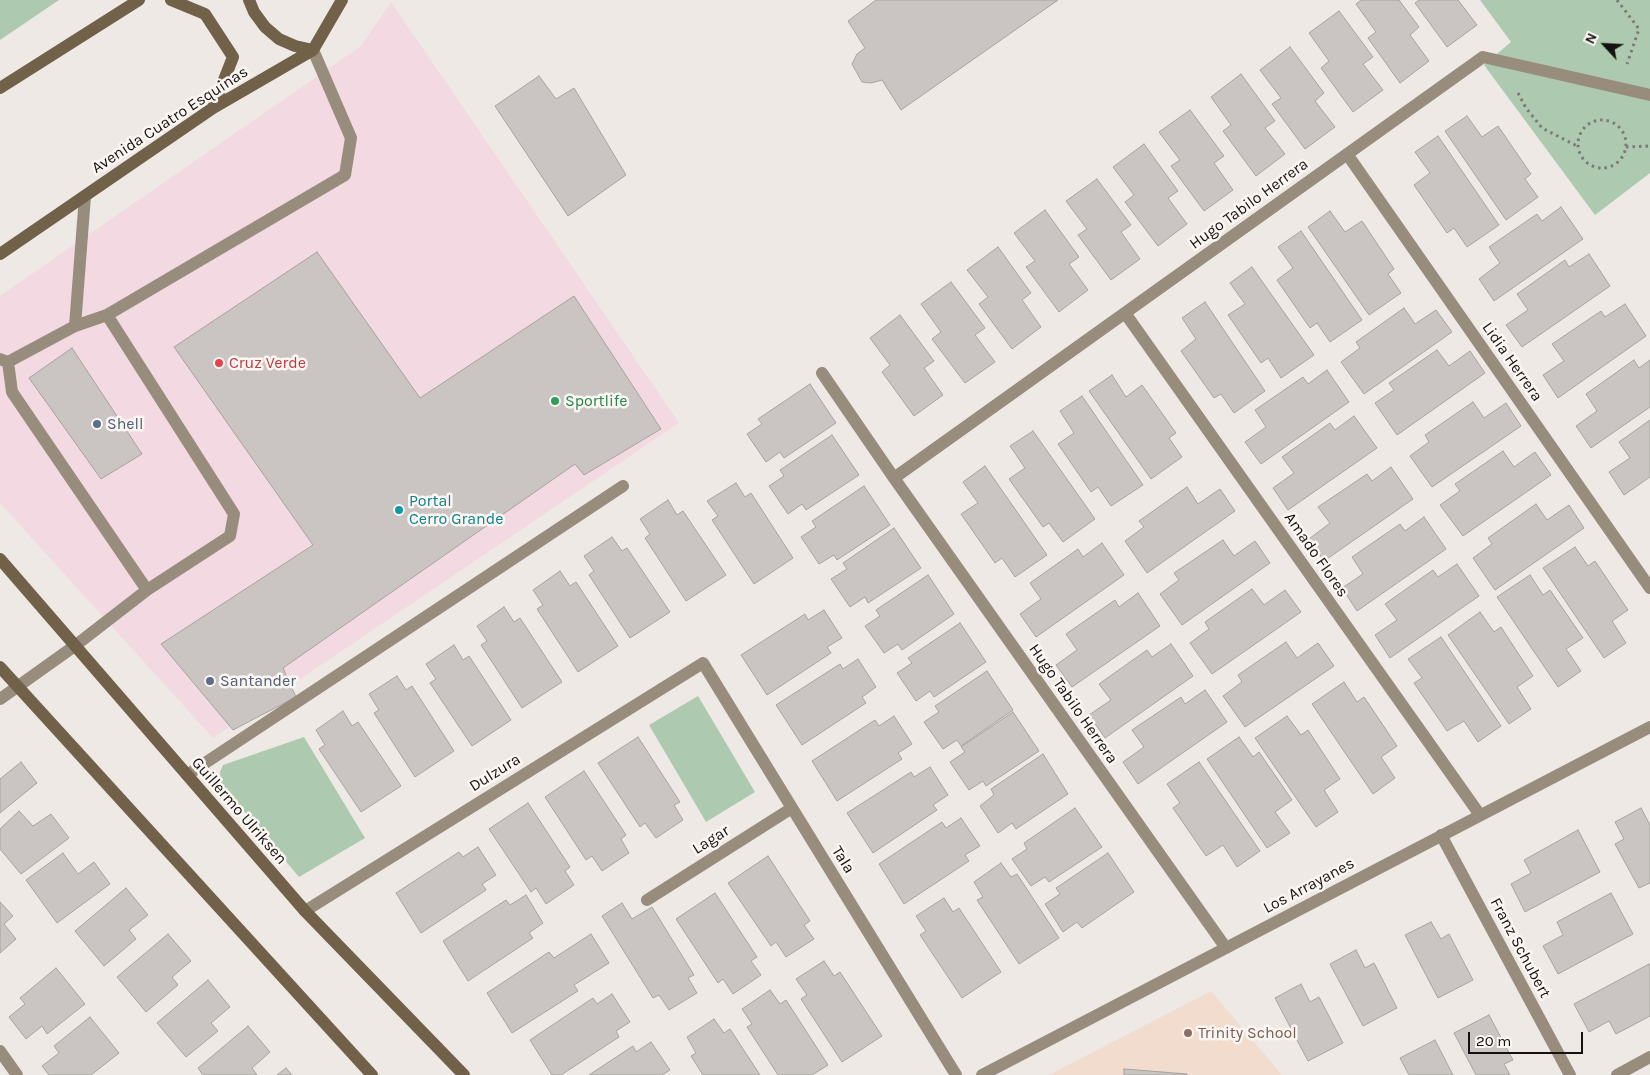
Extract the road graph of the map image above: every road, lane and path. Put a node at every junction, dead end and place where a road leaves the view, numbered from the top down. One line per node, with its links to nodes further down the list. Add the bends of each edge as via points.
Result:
1 (139, 0): 8 (street)
2 (171, 0): 11 (street, via 205,14 233,57)
3 (249, 0): 6 (street, via 265,27 279,39)
4 (342, 0): 6 (street, Avenida Cuatro Esquinas)
5 (1617, 0): 9 (path, via 1639,28)
6 (313, 50): 11 (street, Avenida Cuatro Esquinas); 19 (street, via 351,138 346,176)
7 (1502, 62): 9 (street, Hugo Tabilo Herrera); 12 (path, via 1526,108 1542,128); 15 (street, Hugo Tabilo Herrera, via 1483,57)
8 (0, 88)
9 (1620, 88): 10 (street, Hugo Tabilo Herrera)
10 (1650, 95)
11 (214, 108): 16 (street, Avenida Cuatro Esquinas)
12 (1577, 146): 14 (path, via 1584,160 1597,168 1613,166); 14 (path, via 1581,130 1595,120 1603,119 1612,121 1624,132)
13 (1650, 146): 14 (path)
14 (1626, 147)
15 (1347, 154): 18 (street, Hugo Tabilo Herrera); 26 (street, Lidia Herrera)
16 (85, 196): 17 (street, Avenida Cuatro Esquinas); 20 (street)
17 (0, 254)
18 (1124, 313): 23 (street, Hugo Tabilo Herrera); 36 (street, Amado Flores)
19 (107, 315): 20 (street); 27 (street, via 234,514 230,536)
20 (75, 326): 21 (street)
21 (4, 360): 27 (street, via 12,392)
22 (822, 373): 23 (street, Hugo Tabilo Herrera)
23 (894, 478): 40 (street, Hugo Tabilo Herrera)
24 (623, 486): 34 (street)
25 (0, 559): 28 (street, Guillermo Ulriksen)
26 (1650, 588)
27 (147, 590): 28 (street)
28 (76, 645): 31 (street); 34 (street, Guillermo Ulriksen)
29 (703, 663): 35 (street, Tala); 39 (street, Dulzura)
30 (0, 667): 31 (street)
31 (17, 687): 32 (street); 44 (street)
32 (0, 698)
33 (1650, 727): 36 (street, Los Arrayanes)
34 (187, 775): 39 (street, Guillermo Ulriksen)
35 (792, 808): 38 (street, Lagar); 46 (street, Tala)
36 (1480, 815): 37 (street, Los Arrayanes)
37 (1442, 836): 40 (street, Los Arrayanes); 48 (street, Franz Schubert)
38 (647, 900)
39 (305, 911): 45 (street, Guillermo Ulriksen)
40 (1226, 948): 47 (street, Los Arrayanes)
41 (0, 1051): 43 (street)
42 (1650, 1057): 49 (street)
43 (17, 1075)
44 (372, 1075)
45 (464, 1075)
46 (956, 1075)
47 (982, 1075)
48 (1570, 1075)
49 (1617, 1075)

